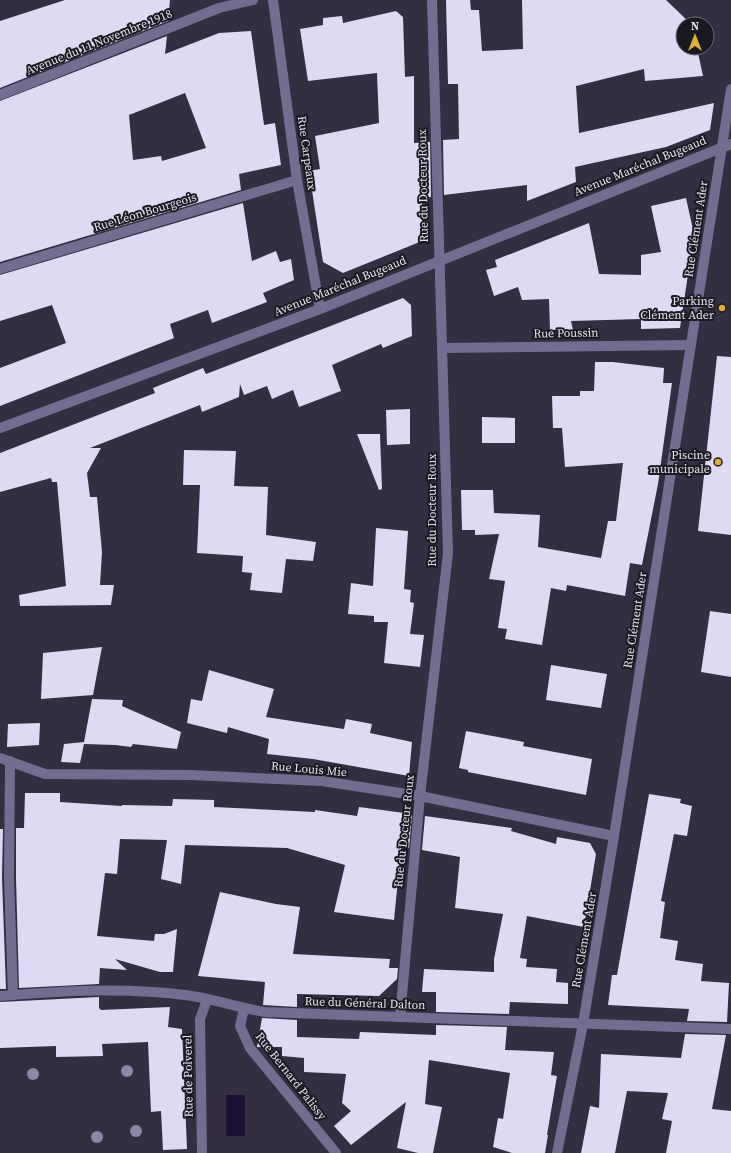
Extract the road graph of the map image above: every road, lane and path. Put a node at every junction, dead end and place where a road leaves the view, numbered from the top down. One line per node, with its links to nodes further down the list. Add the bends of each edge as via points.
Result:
1 (253, 0): 4 (street, Avenue du 11 Novembre 1918)
2 (273, 0): 8 (street, Rue Carpeaux)
3 (432, 0): 9 (street, Rue du Docteur Roux)
4 (216, 4): 6 (street, Avenue du 11 Novembre 1918)
5 (731, 90): 7 (street, Rue Clément Ader)
6 (0, 95)
7 (727, 145): 9 (street, Avenue Maréchal Bugeaud); 12 (street, Rue Clément Ader)
8 (297, 180): 10 (street, Rue Léon Bourgeois); 11 (street, Rue Carpeaux)
9 (438, 260): 11 (street, Avenue Maréchal Bugeaud); 13 (street, Rue du Docteur Roux)
10 (0, 269)
11 (320, 310): 14 (street, Avenue Maréchal Bugeaud)
12 (690, 345): 13 (street, Rue Poussin); 18 (street, Rue Clément Ader)
13 (443, 348): 17 (street, Rue du Docteur Roux, via 448,553)
14 (0, 428)
15 (0, 758): 16 (street, Rue Louis Mie)
16 (10, 761): 17 (street, Rue Louis Mie, via 45,774 191,775 322,781); 19 (street)
17 (420, 796): 18 (street, Rue Louis Mie); 24 (street, Rue du Docteur Roux)
18 (614, 836): 25 (street, Rue Clément Ader)
19 (5, 878): 20 (street)
20 (13, 995): 21 (street, Rue du Général Dalton); 22 (street, Rue du Général Dalton, via 127,990 186,995)
21 (0, 996)
22 (207, 1000): 23 (street, Rue du Général Dalton); 27 (street, Rue de Polverel, via 200,1019)
23 (244, 1009): 24 (street, Rue du Général Dalton); 28 (street, Rue Bernard Palissy, via 240,1026 250,1048)
24 (400, 1017): 25 (street, Rue du Général Dalton)
25 (583, 1024): 26 (street, Rue du Général Dalton); 29 (street, Rue Clément Ader)
26 (731, 1029)
27 (202, 1153)
28 (336, 1153)
29 (557, 1153)

